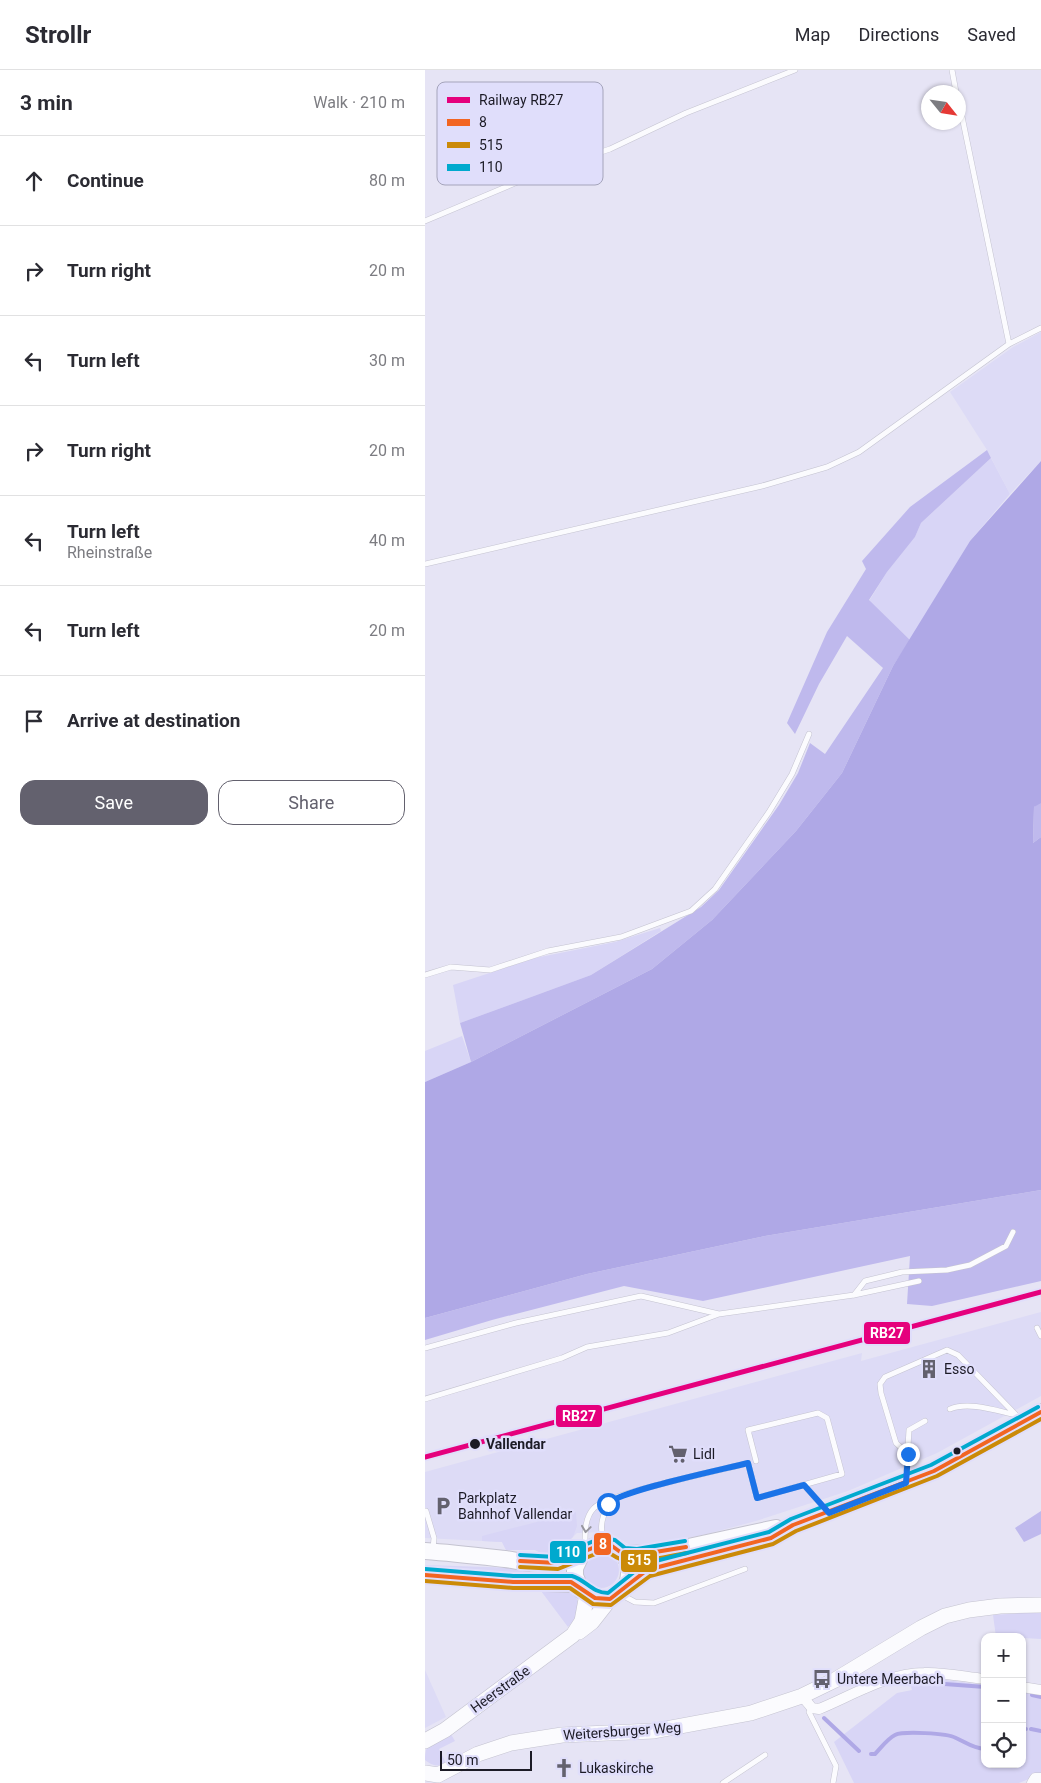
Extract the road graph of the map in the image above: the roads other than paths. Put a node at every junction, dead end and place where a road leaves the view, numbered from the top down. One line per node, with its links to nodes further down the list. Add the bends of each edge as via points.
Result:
1 (795, 70): 5 (lane, via 686,112)
2 (951, 70): 3 (lane)
3 (954, 85)
4 (965, 130): 9 (lane)
5 (603, 151)
6 (510, 185): 7 (lane)
7 (425, 221)
8 (1041, 328): 9 (lane)
9 (1009, 344): 10 (lane, via 859,452 827,467 762,486)
10 (425, 564)
11 (809, 734): 12 (lane, via 792,774 769,812 715,889 691,911 621,937 548,951 490,970 451,967)
12 (425, 975)
13 (1013, 1232): 15 (lane, via 1006,1246 970,1265 947,1270 902,1272 865,1281)
14 (919, 1281): 15 (lane)
15 (854, 1295): 16 (lane)
16 (719, 1314): 19 (lane, via 641,1296 516,1323); 20 (lane, via 668,1333 587,1347 561,1358)
17 (1037, 1328): 18 (lane)
18 (1041, 1336)
19 (425, 1348)
20 (425, 1399)
21 (951, 1409): 22 (lane, via 982,1407)
22 (1029, 1415): 24 (lane, via 958,1355 947,1350 885,1377 880,1384 896,1443); 26 (main road, via 994,1439)
23 (925, 1421): 24 (lane, via 909,1430)
24 (908, 1454): 26 (lane)
25 (756, 1461): 27 (lane, via 748,1430 818,1413 827,1418 842,1474)
26 (906, 1483): 30 (main road)
27 (804, 1485): 28 (lane, via 757,1498 748,1463); 30 (lane)
28 (612, 1499): 32 (lane, via 602,1520 602,1535); 34 (lane, one-way to 34, via 596,1506 590,1514)
29 (426, 1512): 33 (lane, via 434,1538)
30 (829, 1513): 31 (main road)
31 (793, 1525): 35 (main road, via 661,1553); 39 (main road, via 759,1542 647,1570)
32 (607, 1545): 34 (main road, via 596,1545); 35 (main road)
33 (429, 1551): 34 (main road, via 551,1564)
34 (584, 1552): 38 (main road, via 575,1568)
35 (623, 1554): 39 (main road, via 630,1573)
36 (745, 1569): 39 (lane, via 654,1603 635,1602)
37 (425, 1575): 38 (main road)
38 (582, 1589): 39 (main road, via 599,1599); 41 (street, Heerstraße, via 583,1621)
39 (619, 1593): 41 (street, Heerstraße, via 592,1622)
40 (1041, 1605): 45 (street, Weitersburger Weg, via 991,1607 945,1616)
41 (573, 1635): 47 (street, Heerstraße, via 445,1730)
42 (981, 1678): 46 (street, via 941,1673 909,1674 819,1709)
43 (1026, 1688): 44 (street)
44 (1041, 1690)
45 (802, 1696): 46 (street); 49 (street, Weitersburger Weg, via 751,1713 688,1726 654,1731 562,1735 511,1743 477,1754 439,1775)
46 (812, 1708): 52 (lane, via 809,1712 836,1766)
47 (425, 1741)
48 (765, 1755): 51 (lane)
49 (427, 1777)
50 (1041, 1778): 53 (street, via 1035,1778)
51 (723, 1783)
52 (833, 1783)
53 (1033, 1783)

